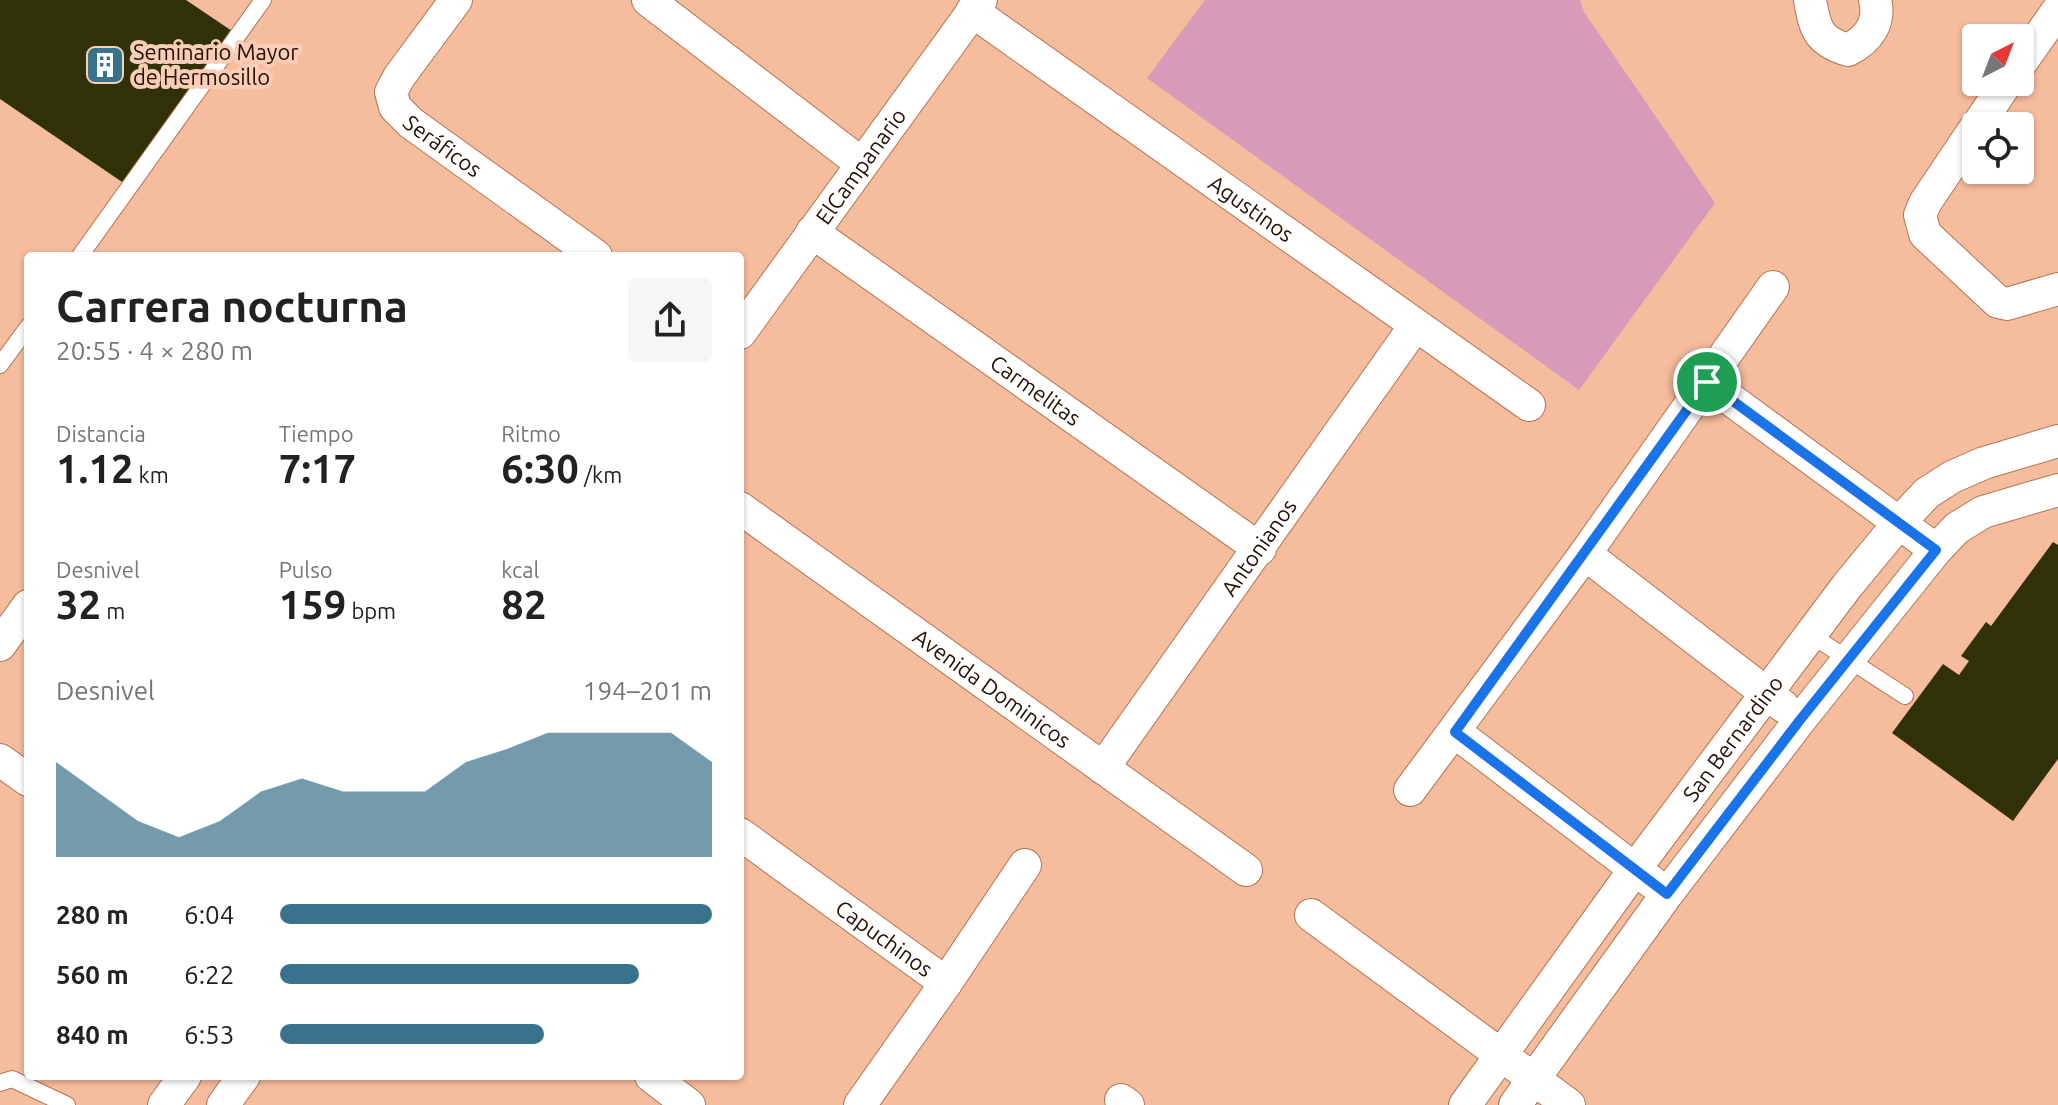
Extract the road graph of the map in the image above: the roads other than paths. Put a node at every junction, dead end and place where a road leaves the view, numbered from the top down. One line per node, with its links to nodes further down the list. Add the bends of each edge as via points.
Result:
1 (263, 0): 12 (lane)
2 (456, 0): 13 (street, Seráficos, via 399,77 391,92 395,107)
3 (648, 0): 10 (street)
4 (1810, 0): 5 (street, via 1818,33 1830,45 1848,50 1871,32 1877,19)
5 (1875, 0)
6 (976, 6): 10 (street, ElCampanario); 16 (street, Agustinos)
7 (2058, 10): 8 (street)
8 (2034, 44)
9 (1962, 147): 15 (street, via 1925,203 1920,215 1925,234 1998,302)
10 (862, 164): 11 (street, ElCampanario)
11 (812, 232): 17 (street, ElCampanario); 26 (street, Carmelitas)
12 (83, 252)
13 (590, 252)
14 (1773, 287): 20 (street)
15 (2058, 289)
16 (1415, 326): 21 (street, Agustinos); 26 (street, Antonianos)
17 (744, 327)
18 (24, 332): 19 (lane)
19 (0, 365)
20 (1707, 382): 25 (street); 28 (street)
21 (1529, 405)
22 (2058, 441): 25 (street, San Bernardino, via 1952,477 1927,493)
23 (2058, 490): 27 (street, San Bernardino, via 1983,512)
24 (744, 511): 38 (street, Avenida Dominicos)
25 (1899, 523): 27 (street); 30 (street, San Bernardino)
26 (1260, 549): 38 (street, Antonianos)
27 (1936, 550): 32 (street, San Bernardino)
28 (1585, 554): 33 (street); 36 (street)
29 (24, 612): 31 (street)
30 (1811, 635): 32 (lane); 33 (street, San Bernardino)
31 (0, 645)
32 (1848, 660): 34 (lane); 35 (street, San Bernardino)
33 (1768, 694): 35 (street); 43 (street, San Bernardino)
34 (1905, 696)
35 (1800, 720): 45 (street, San Bernardino)
36 (1455, 732): 40 (street); 43 (street)
37 (0, 760): 39 (street)
38 (1103, 768): 44 (street, Avenida Dominicos)
39 (24, 777)
40 (1410, 790)
41 (744, 837): 47 (street, Capuchinos)
42 (1025, 865): 47 (street)
43 (1635, 869): 45 (street); 48 (street, San Bernardino)
44 (1246, 870)
45 (1667, 894): 53 (street, San Bernardino)
46 (1311, 915): 48 (street)
47 (946, 983): 58 (street, Capuchinos)
48 (1501, 1055): 53 (street); 59 (street, San Bernardino)
49 (182, 1080): 55 (street)
50 (241, 1080): 56 (street)
51 (656, 1080): 57 (street)
52 (0, 1083): 54 (lane, via 12,1079)
53 (1525, 1092): 60 (street)
54 (67, 1105)
55 (164, 1105)
56 (223, 1105)
57 (689, 1105)
58 (860, 1105)
59 (1465, 1105)
60 (1569, 1105)

